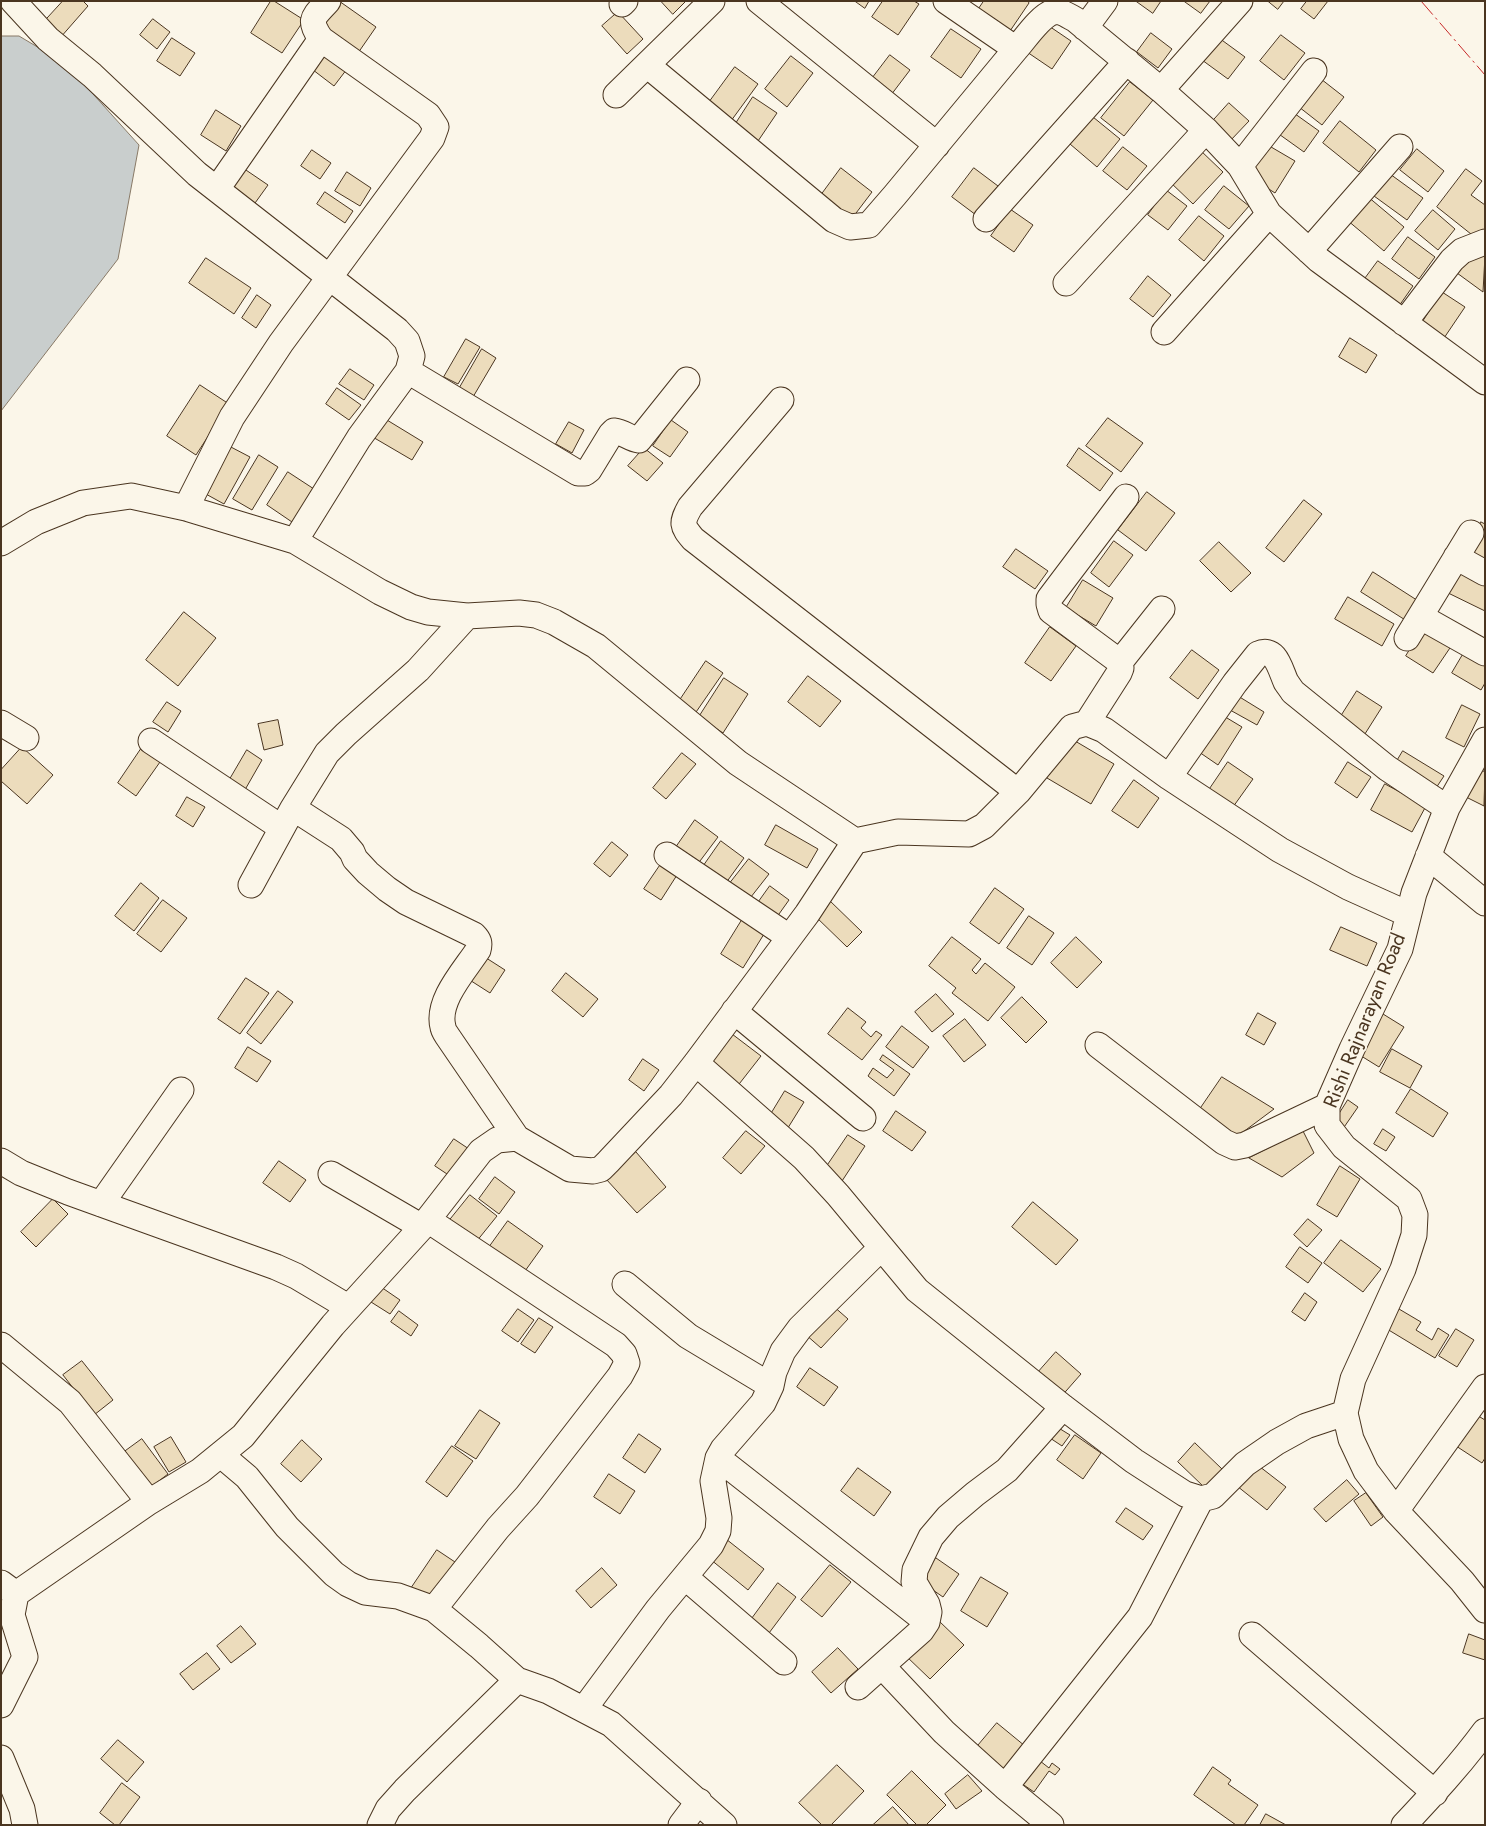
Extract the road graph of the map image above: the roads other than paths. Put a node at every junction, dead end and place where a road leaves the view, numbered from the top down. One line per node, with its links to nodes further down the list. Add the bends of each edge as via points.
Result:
1 (13, 1): 21 (street, via 48,38)
2 (328, 1): 10 (street, via 314,18 313,27)
3 (712, 1): 13 (street)
4 (758, 1): 18 (street)
5 (946, 1): 11 (street)
6 (1106, 1): 9 (street)
7 (1240, 1): 15 (street)
8 (1050, 6): 9 (street); 11 (street)
9 (1085, 28): 12 (street)
10 (321, 38): 21 (street); 26 (street, via 428,115 436,127 432,138)
11 (1016, 49): 18 (street)
12 (1127, 61): 15 (street); 23 (street)
13 (647, 65): 16 (street); 18 (street, via 834,220 850,227 869,224)
14 (1314, 71): 20 (street)
15 (1162, 90): 17 (street)
16 (616, 95)
17 (1206, 130): 20 (street); 27 (street)
18 (937, 145)
19 (1400, 147): 25 (street)
20 (1240, 166): 22 (street)
21 (217, 189): 26 (street)
22 (1269, 214): 25 (street); 29 (street)
23 (986, 219)
24 (1485, 242): 28 (street, via 1462,251 1452,260)
25 (1309, 251): 28 (street)
26 (328, 277): 30 (street, via 408,341 412,356); 35 (street, via 232,417)
27 (1066, 283)
28 (1404, 323): 32 (street)
29 (1164, 332)
30 (408, 371): 31 (street, via 578,474 590,470 614,431 639,440); 37 (street, via 359,438)
31 (687, 380)
32 (1485, 382)
33 (781, 400): 53 (street, via 690,507 684,519 684,529)
34 (1126, 497): 46 (street, via 1049,599 1051,611)
35 (186, 508): 37 (street); 38 (street, via 131,496 83,503 36,522)
36 (1470, 533): 39 (street)
37 (294, 541): 42 (street, via 411,607)
38 (1, 543)
39 (1456, 557): 40 (street); 43 (street)
40 (1485, 573)
41 (1162, 610): 46 (street)
42 (468, 616): 55 (street, via 418,670 327,752); 56 (street, via 519,613 536,616 554,622 596,646 738,763)
43 (1421, 616): 44 (street); 45 (street)
44 (1407, 638)
45 (1485, 653)
46 (1120, 662): 48 (street, via 1119,673)
47 (1, 723): 49 (street)
48 (1087, 723): 52 (street, via 1104,730); 53 (street, via 1072,727)
49 (26, 738)
50 (1485, 740): 54 (street, Rishi Rajnarayan Road)
51 (151, 741): 55 (street)
52 (1169, 777): 54 (street, via 1235,683 1263,651 1270,653 1278,662 1293,692 1387,768); 61 (street, via 1280,850 1348,887)
53 (1018, 792): 56 (street, via 984,826 969,834 898,832)
54 (1447, 808): 58 (street, Rishi Rajnarayan Road)
55 (288, 818): 59 (street); 69 (street, via 341,839 355,860 387,889 478,940 478,950 448,995 442,1012 443,1027)
56 (855, 841): 62 (street)
57 (667, 855): 62 (street)
58 (1428, 856): 60 (street); 61 (street, Rishi Rajnarayan Road)
59 (251, 885)
60 (1485, 903)
61 (1408, 914): 67 (street, Rishi Rajnarayan Road, via 1400,948)
62 (789, 937): 63 (street)
63 (734, 1011): 65 (street); 68 (street)
64 (1098, 1045): 67 (street, via 1224,1142 1235,1147)
65 (696, 1063): 69 (street, via 671,1095 601,1169 570,1169); 74 (street, via 804,1158)
66 (181, 1090): 72 (street)
67 (1327, 1106): 81 (street, Rishi Rajnarayan Road, via 1327,1125 1344,1147 1408,1199 1414,1215 1414,1235 1403,1269 1353,1379)
68 (862, 1118)
69 (517, 1138): 73 (street, via 497,1140 481,1151)
70 (1, 1161): 72 (street, via 21,1173)
71 (331, 1174): 73 (street)
72 (101, 1204): 76 (street, via 276,1267)
73 (425, 1223): 76 (street); 89 (street, via 616,1345 627,1363 527,1496)
74 (881, 1248): 78 (street, via 800,1328 783,1351); 80 (street, via 917,1290)
75 (625, 1284): 78 (street, via 688,1336)
76 (348, 1307): 82 (street, via 243,1436)
77 (1, 1345): 85 (street, via 70,1402)
78 (771, 1386): 83 (street, via 764,1403)
79 (1485, 1386): 86 (street)
80 (1063, 1407): 84 (street, via 1165,1482); 91 (street, via 1007,1470 948,1517 932,1537 915,1570 914,1582 927,1604)
81 (1345, 1413): 84 (street, via 1306,1426 1277,1442 1245,1464 1213,1496); 86 (street, Rishi Rajnarayan Road, via 1351,1439 1366,1471)
82 (221, 1455): 85 (street, via 200,1472); 89 (street, via 247,1477 288,1527 334,1574 365,1592 398,1596)
83 (718, 1458): 87 (street, via 713,1481 718,1531); 91 (street)
84 (1201, 1499): 101 (street, via 1140,1617)
85 (149, 1502): 88 (street)
86 (1396, 1511): 90 (street, Rishi Rajnarayan Road)
87 (685, 1577): 93 (street); 98 (street)
88 (9, 1588): 97 (street, via 12,1615 25,1657)
89 (434, 1609): 95 (street)
90 (1485, 1610)
91 (927, 1622): 94 (street)
92 (1252, 1635): 102 (street)
93 (784, 1662)
94 (882, 1666): 96 (street); 101 (street, via 944,1732)
95 (517, 1680): 98 (street); 105 (street, via 405,1790 388,1809)
96 (858, 1687)
97 (1, 1704)
98 (584, 1709): 103 (street, via 611,1724)
99 (1485, 1731): 102 (street)
100 (1, 1758): 104 (street, via 22,1809)
101 (1006, 1787): 108 (street)
102 (1435, 1793): 109 (street)
103 (698, 1801): 106 (street); 107 (street)
104 (25, 1825)
105 (380, 1825)
106 (681, 1825)
107 (724, 1825)
108 (1051, 1825)
109 (1404, 1825)

